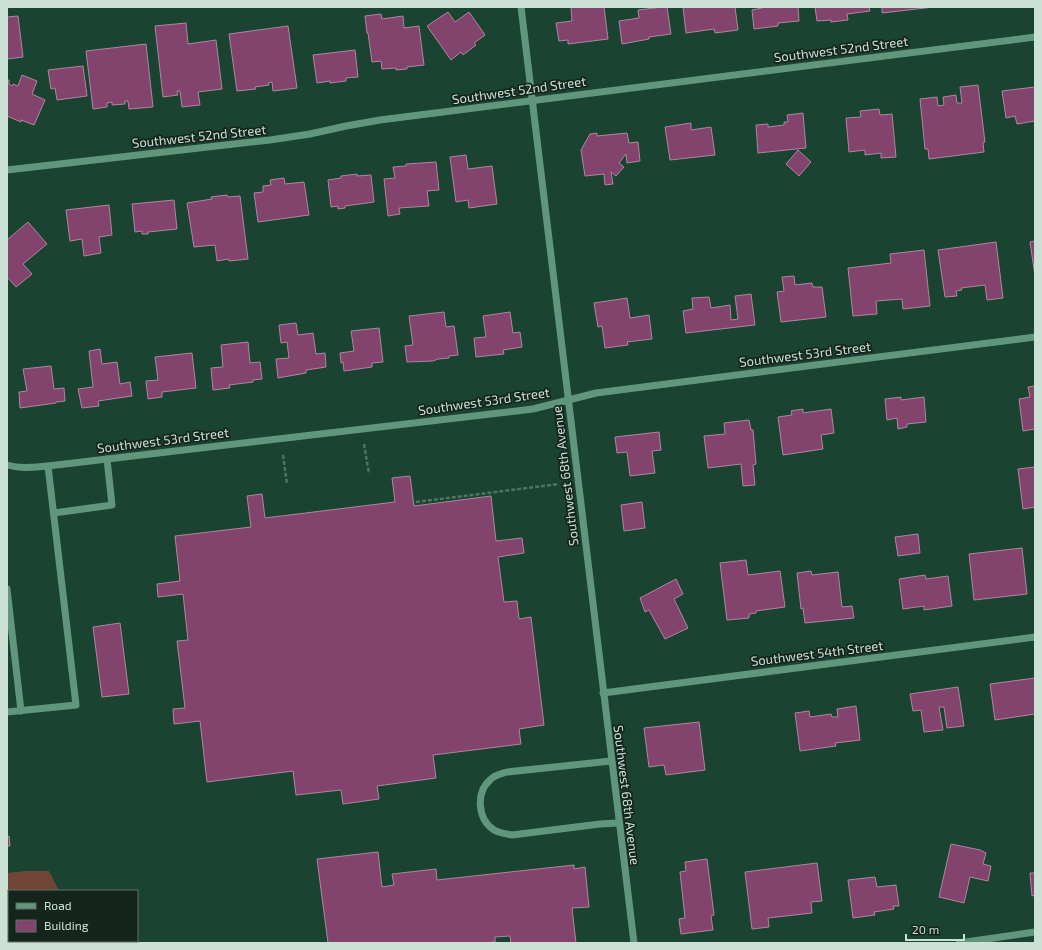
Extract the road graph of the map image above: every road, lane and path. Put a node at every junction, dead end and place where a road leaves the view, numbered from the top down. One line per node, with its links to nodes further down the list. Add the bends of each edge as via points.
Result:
1 (520, 7): 3 (street, Southwest 68th Avenue)
2 (1035, 37): 3 (street, Southwest 52nd Street)
3 (532, 101): 4 (street, Southwest 52nd Street, via 364,123 270,140); 6 (street, Southwest 68th Avenue)
4 (7, 170)
5 (1035, 337): 6 (street, Southwest 53rd Street, via 604,392)
6 (568, 400): 9 (street, Southwest 53rd Street, via 533,409); 19 (street, Southwest 68th Avenue)
7 (364, 444): 12 (path)
8 (283, 455): 13 (path)
9 (107, 459): 11 (street, Southwest 53rd Street); 16 (street, via 112,505)
10 (7, 465): 11 (street, Southwest 53rd Street, via 16,468)
11 (48, 466): 16 (street)
12 (369, 474)
13 (287, 484)
14 (559, 484): 15 (path)
15 (416, 502)
16 (54, 513): 20 (street, via 76,705)
17 (7, 589): 20 (street)
18 (1035, 637): 19 (street, Southwest 54th Street)
19 (603, 693): 22 (street, Southwest 68th Avenue)
20 (21, 711): 21 (street)
21 (7, 712)
22 (611, 761): 23 (street, Southwest 68th Avenue); 23 (street, via 507,772 491,779 481,793 480,803 487,824 503,834)
23 (619, 822): 25 (street, Southwest 68th Avenue)
24 (1035, 932): 26 (street)
25 (634, 943)
26 (959, 943)

